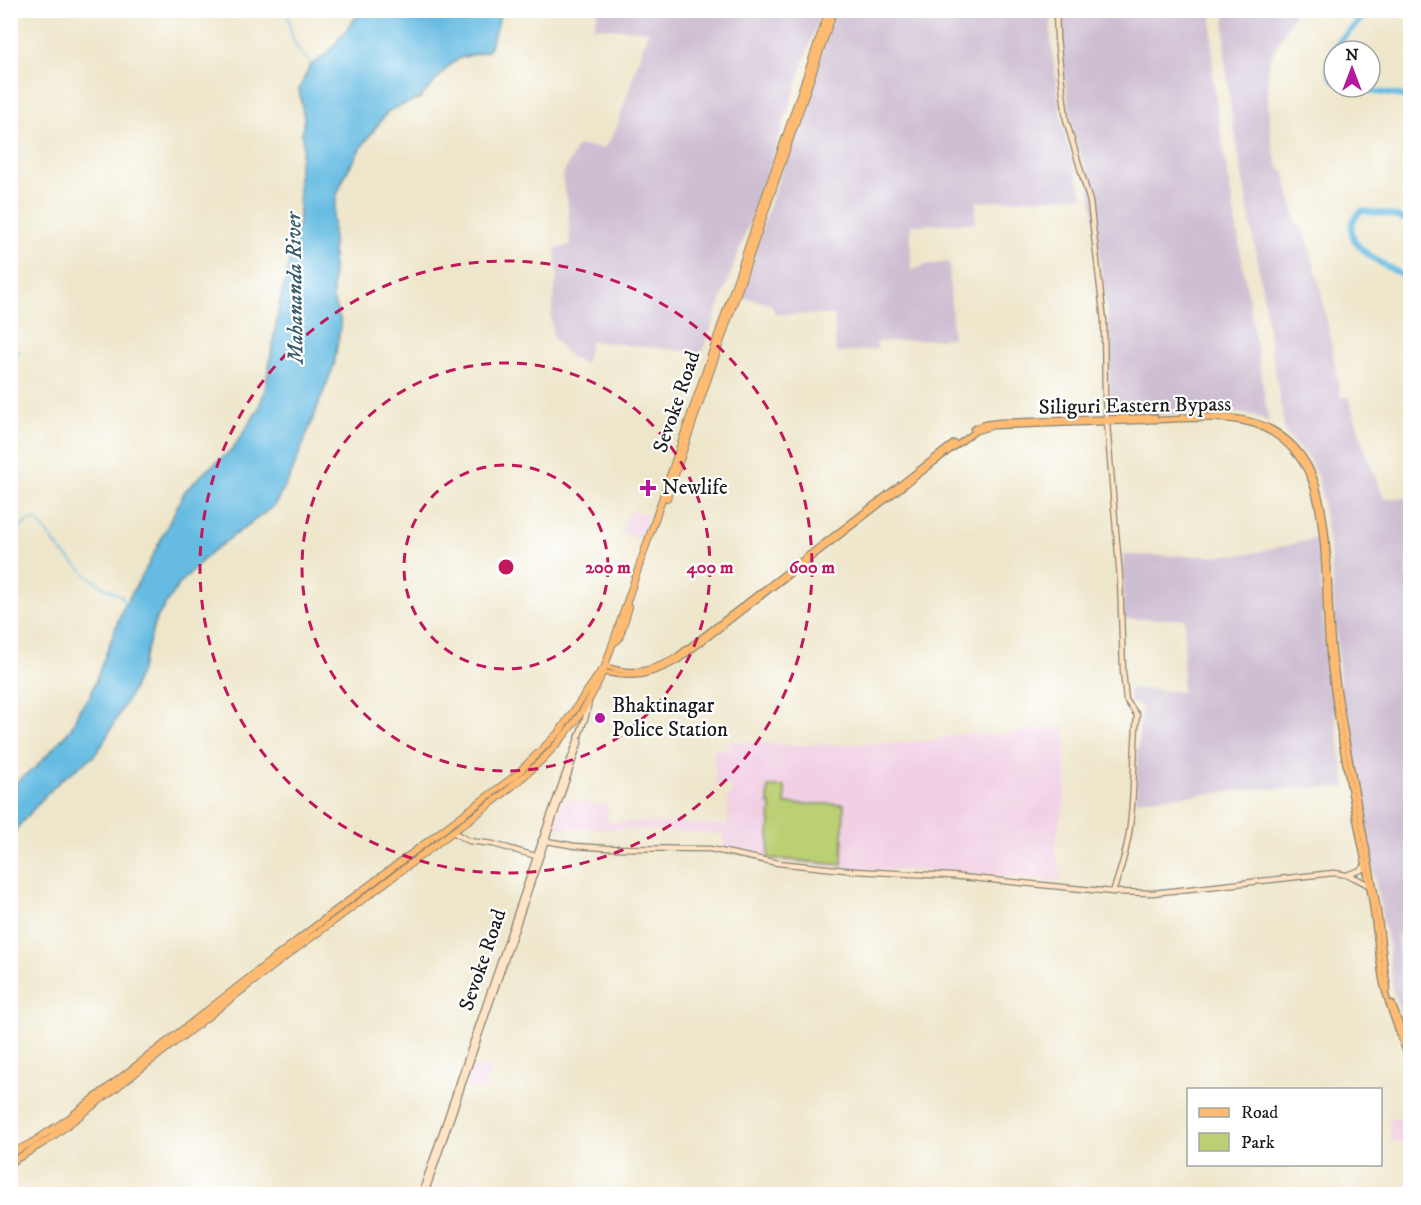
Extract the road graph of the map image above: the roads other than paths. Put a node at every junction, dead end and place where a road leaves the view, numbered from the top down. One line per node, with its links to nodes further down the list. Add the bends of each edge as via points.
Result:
1 (829, 10): 5 (highway, Sevoke Road)
2 (834, 10): 5 (highway, Sevoke Road, via 619,639)
3 (1056, 10): 4 (street, via 1068,131 1092,211 1104,321)
4 (1107, 421): 6 (main road, Siliguri Eastern Bypass, via 1000,422 979,426 675,658 641,672); 11 (main road, Siliguri Eastern Bypass, via 1211,416 1248,419 1282,435 1303,457 1321,505 1334,661); 14 (street, via 1125,688 1128,703 1137,715 1129,832)
5 (612, 644): 6 (highway)
6 (604, 669): 7 (highway); 18 (highway, via 559,732 516,776 69,1118)
7 (590, 697): 8 (highway, via 572,727 533,770); 9 (street, Sevoke Road, via 573,761)
8 (453, 832): 10 (street, via 469,841); 19 (highway, via 48,1140)
9 (543, 841): 10 (street, Sevoke Road); 14 (street, via 606,848 710,849 778,863); 15 (street, Sevoke Road)
10 (536, 856): 15 (street, Sevoke Road)
11 (1366, 864): 12 (street, via 1361,870); 13 (main road, Siliguri Eastern Bypass)
12 (1346, 874): 13 (street); 14 (street, via 1153,893)
13 (1372, 888): 16 (main road, Siliguri Eastern Bypass, via 1388,993); 17 (main road, Siliguri Eastern Bypass, via 1383,980)
14 (1113, 892)
15 (494, 987): 20 (street, Sevoke Road)
16 (1410, 1052)
17 (1410, 1064)
18 (10, 1154)
19 (10, 1163)
20 (423, 1194)

